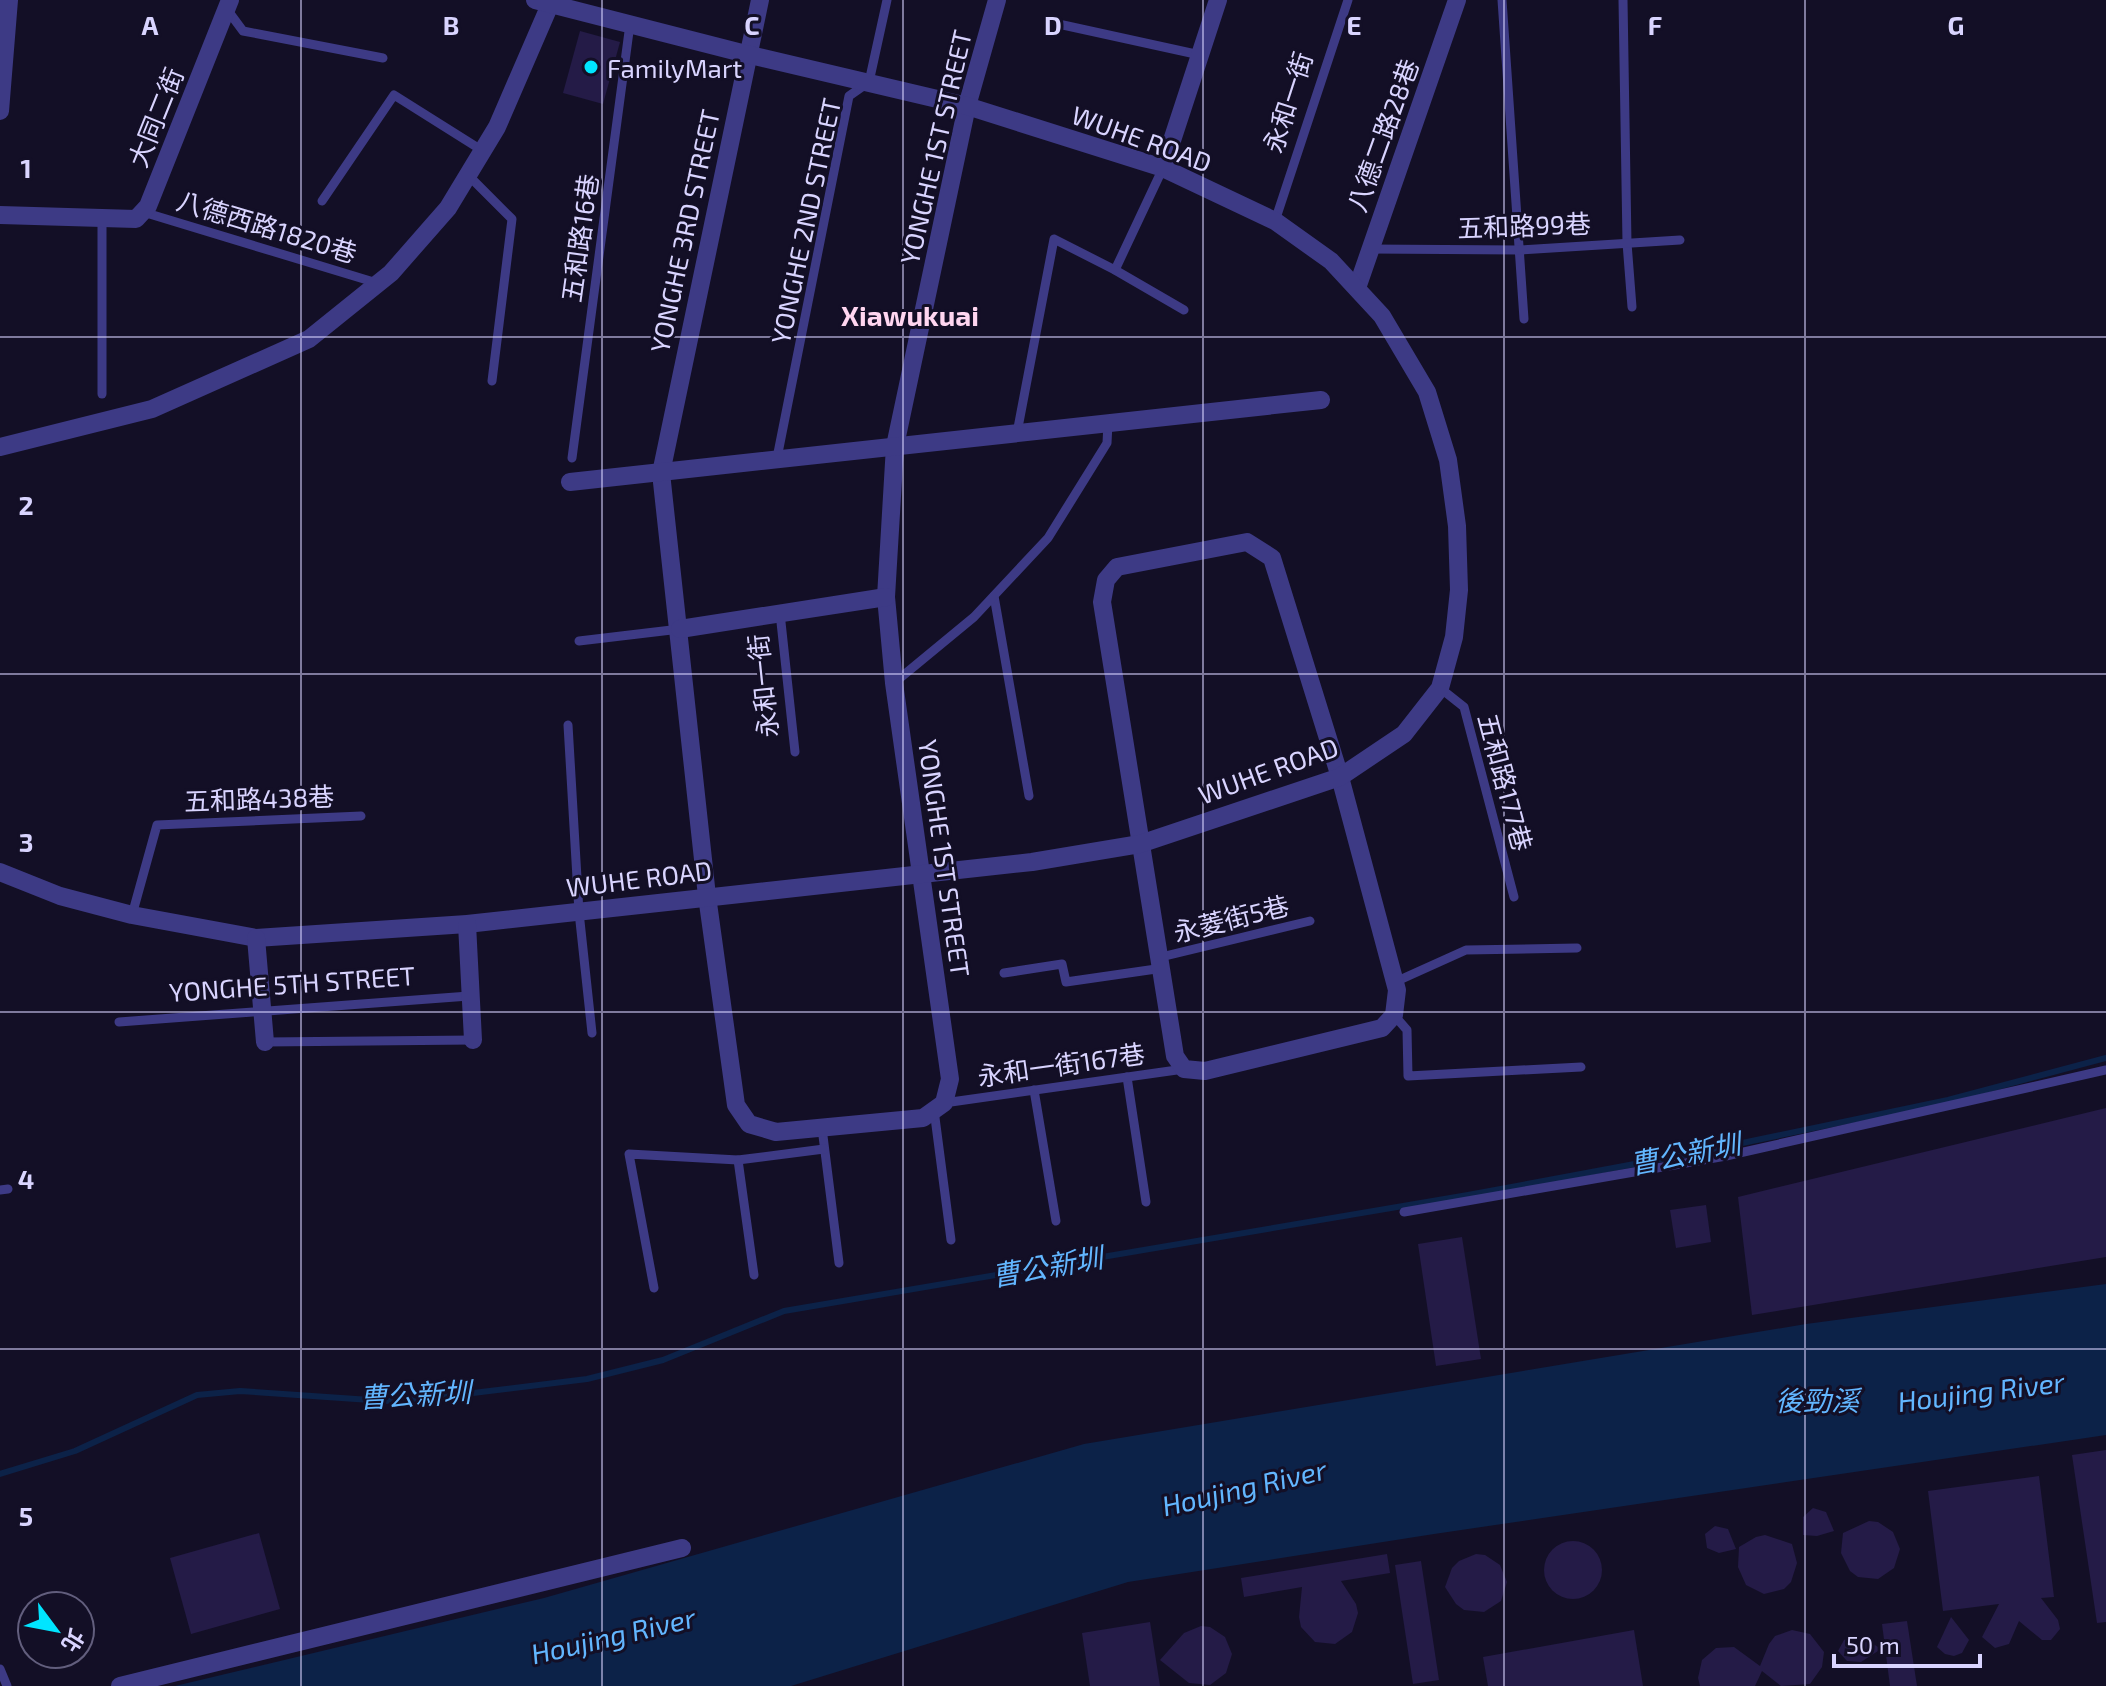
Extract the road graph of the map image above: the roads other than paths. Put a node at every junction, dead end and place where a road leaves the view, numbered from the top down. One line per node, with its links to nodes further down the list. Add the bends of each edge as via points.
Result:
1 (9, 0): 19 (street)
2 (760, 0): 14 (street, YONGHE 3RD STREET)
3 (887, 0): 17 (lane, YONGHE 2ND STREET)
4 (997, 0): 18 (street, YONGHE 1ST STREET)
5 (1218, 0): 15 (street)
6 (1348, 0): 27 (lane, 永和一街)
7 (1457, 0): 30 (street, 八德二路28巷)
8 (1502, 0): 31 (lane)
9 (1623, 0): 29 (lane)
10 (546, 1): 12 (street, WUHE ROAD); 20 (street)
11 (228, 4): 16 (lane, via 243,31); 24 (street, 大同二街)
12 (630, 24): 14 (street, WUHE ROAD); 45 (lane, 五和路16巷)
13 (1063, 25): 15 (lane)
14 (746, 54): 17 (street, WUHE ROAD); 47 (street, YONGHE 3RD STREET)
15 (1200, 55): 21 (street)
16 (383, 58)
17 (869, 82): 18 (street, WUHE ROAD); 46 (lane, YONGHE 2ND STREET, via 849,96)
18 (967, 106): 21 (street, WUHE ROAD); 43 (street, YONGHE 1ST STREET)
19 (0, 111)
20 (483, 151): 22 (street); 23 (lane, via 394,95)
21 (1163, 168): 27 (street, WUHE ROAD); 32 (lane)
22 (468, 175): 33 (street, via 448,208); 38 (lane, via 512,219)
23 (322, 201)
24 (143, 212): 26 (street, via 136,219); 33 (lane, 八德西路1820巷)
25 (0, 215): 26 (street)
26 (102, 218): 39 (lane)
27 (1275, 221): 34 (street, WUHE ROAD, via 1331,261)
28 (1680, 240): 29 (lane, 五和路99巷)
29 (1627, 243): 31 (lane, 五和路99巷); 35 (lane)
30 (1369, 249): 31 (lane, 五和路99巷); 34 (street, 八德二路28巷)
31 (1520, 250): 37 (lane)
32 (1115, 270): 36 (lane); 42 (lane, via 1054,239)
33 (379, 283): 44 (street, via 309,339 152,409)
34 (1357, 288): 55 (street, WUHE ROAD, via 1382,316 1427,392 1448,460 1459,590 1454,637)
35 (1632, 307)
36 (1184, 310)
37 (1524, 319)
38 (492, 381)
39 (102, 394)
40 (1321, 400): 41 (street)
41 (1108, 423): 42 (street); 49 (lane, via 1107,443 1048,538)
42 (1017, 433): 43 (street)
43 (895, 446): 46 (street); 50 (street, YONGHE 1ST STREET)
44 (0, 447)
45 (572, 458)
46 (777, 458): 47 (street)
47 (661, 473): 48 (street); 52 (street, YONGHE 3RD STREET)
48 (570, 482)
49 (994, 596): 54 (lane); 59 (lane)
50 (886, 597): 51 (street, 永和一街); 54 (street, YONGHE 1ST STREET)
51 (780, 613): 52 (street, 永和一街); 57 (lane, 永和一街)
52 (680, 629): 53 (lane); 64 (street, YONGHE 3RD STREET)
53 (579, 641)
54 (894, 683): 63 (street, YONGHE 1ST STREET)
55 (1440, 688): 58 (street, WUHE ROAD, via 1404,734); 65 (lane, 五和路177巷, via 1464,707)
56 (568, 725): 66 (lane)
57 (795, 752)
58 (1340, 777): 61 (street, WUHE ROAD); 61 (street, via 1272,558 1247,542 1117,567 1106,580 1102,602); 74 (street)
59 (1029, 796)
60 (361, 816): 67 (lane, 五和路438巷, via 157,825)
61 (1140, 844): 63 (street, WUHE ROAD); 72 (street)
62 (0, 872): 67 (street, WUHE ROAD, via 60,896)
63 (921, 875): 64 (street, WUHE ROAD); 87 (street, YONGHE 1ST STREET, via 950,1079)
64 (707, 896): 66 (street, WUHE ROAD); 88 (street, via 736,1105 749,1124 776,1132)
65 (1514, 897)
66 (579, 912): 69 (street, WUHE ROAD); 79 (lane)
67 (132, 915): 70 (street, WUHE ROAD)
68 (1310, 921): 72 (lane, 永菱街5巷)
69 (467, 924): 70 (street, WUHE ROAD); 75 (street)
70 (256, 938): 76 (street)
71 (1577, 948): 74 (lane, via 1466,950)
72 (1162, 962): 73 (lane, 永菱街5巷, via 1066,982 1062,964); 83 (street, via 1175,1056)
73 (1004, 973)
74 (1395, 982): 77 (street)
75 (469, 996): 76 (lane, YONGHE 5TH STREET); 80 (street)
76 (262, 1012): 78 (lane, YONGHE 5TH STREET); 81 (street)
77 (1394, 1015): 82 (lane, via 1407,1030 1408,1076); 83 (street, via 1382,1028 1205,1071)
78 (119, 1022)
79 (592, 1033)
80 (473, 1040): 81 (lane)
81 (265, 1042)
82 (1581, 1067)
83 (1184, 1069): 85 (lane, 永和一街167巷)
84 (2106, 1070): 92 (lane, via 1726,1156)
85 (1127, 1077): 86 (lane, 永和一街167巷); 91 (lane)
86 (1034, 1090): 87 (lane, 永和一街167巷); 93 (lane)
87 (939, 1106): 88 (street, via 923,1118); 94 (lane)
88 (822, 1128): 89 (lane)
89 (824, 1149): 90 (lane); 95 (lane)
90 (738, 1160): 96 (lane); 97 (lane, via 629,1154)
91 (1146, 1202)
92 (1404, 1212)
93 (1056, 1221)
94 (951, 1240)
95 (839, 1263)
96 (754, 1275)
97 (654, 1288)
98 (682, 1548): 101 (street)
99 (0, 1669): 100 (lane)
100 (7, 1686)
101 (120, 1686)

